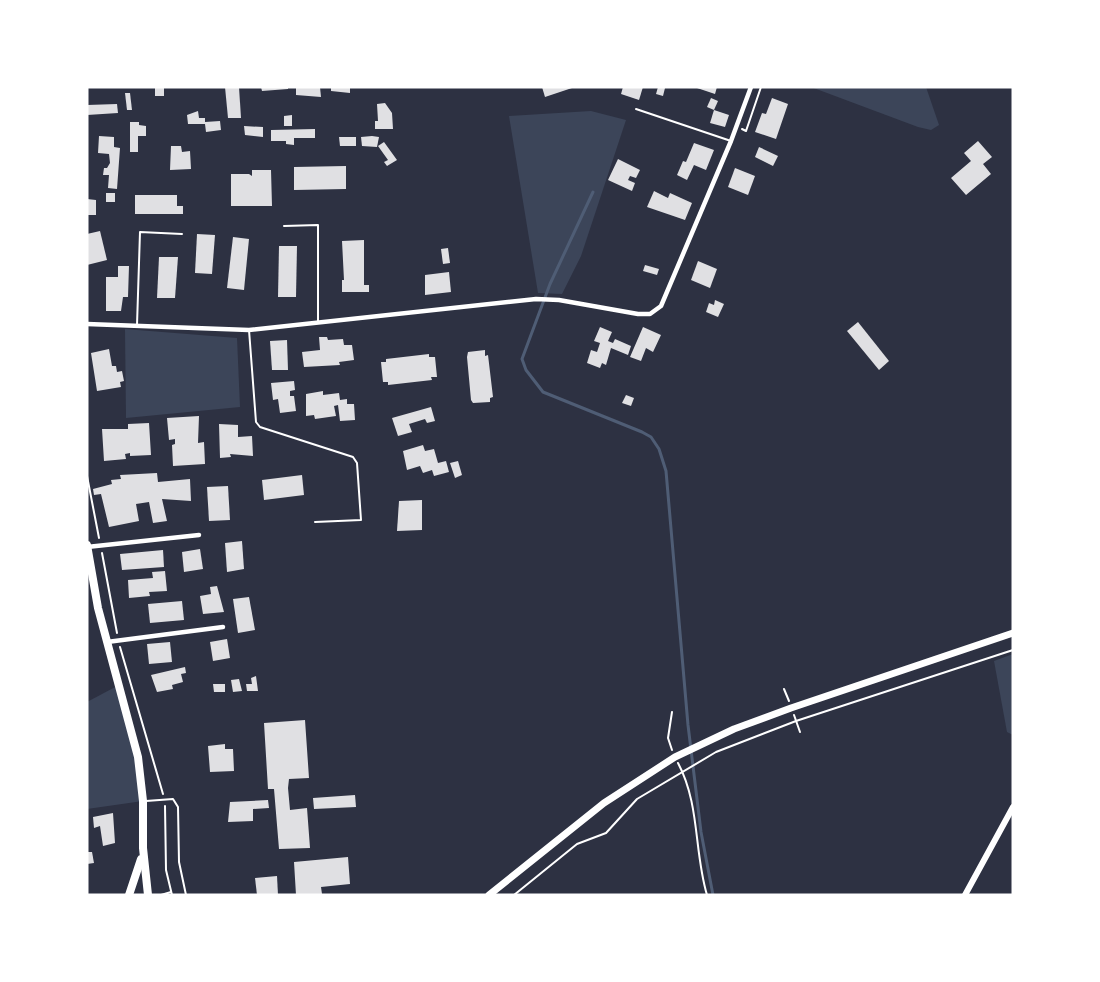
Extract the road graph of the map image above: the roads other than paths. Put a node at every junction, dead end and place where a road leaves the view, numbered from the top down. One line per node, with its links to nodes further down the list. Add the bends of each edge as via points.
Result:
1 (751, 87): 3 (street)
2 (636, 109): 3 (lane)
3 (731, 141): 6 (street, via 658,310 650,314 536,299)
4 (284, 226): 6 (lane, via 318,225)
5 (182, 234): 8 (lane, via 140,232)
6 (318, 321): 9 (street)
7 (87, 324): 8 (street)
8 (137, 325): 9 (street)
9 (249, 330): 10 (lane, via 256,422 260,427 353,457 357,463 361,520)
10 (315, 522)
11 (199, 535): 12 (street)
12 (87, 546): 15 (main road)
13 (223, 627): 15 (street)
14 (1013, 633): 22 (main road, via 791,708 681,754 604,803)
15 (107, 642): 16 (main road, via 138,757)
16 (143, 801): 18 (main road); 21 (lane, via 173,799 178,807 178,862)
17 (1013, 807): 23 (street)
18 (143, 848): 19 (main road); 20 (main road)
19 (129, 895)
20 (148, 895)
21 (186, 895)
22 (489, 895)
23 (965, 895)

